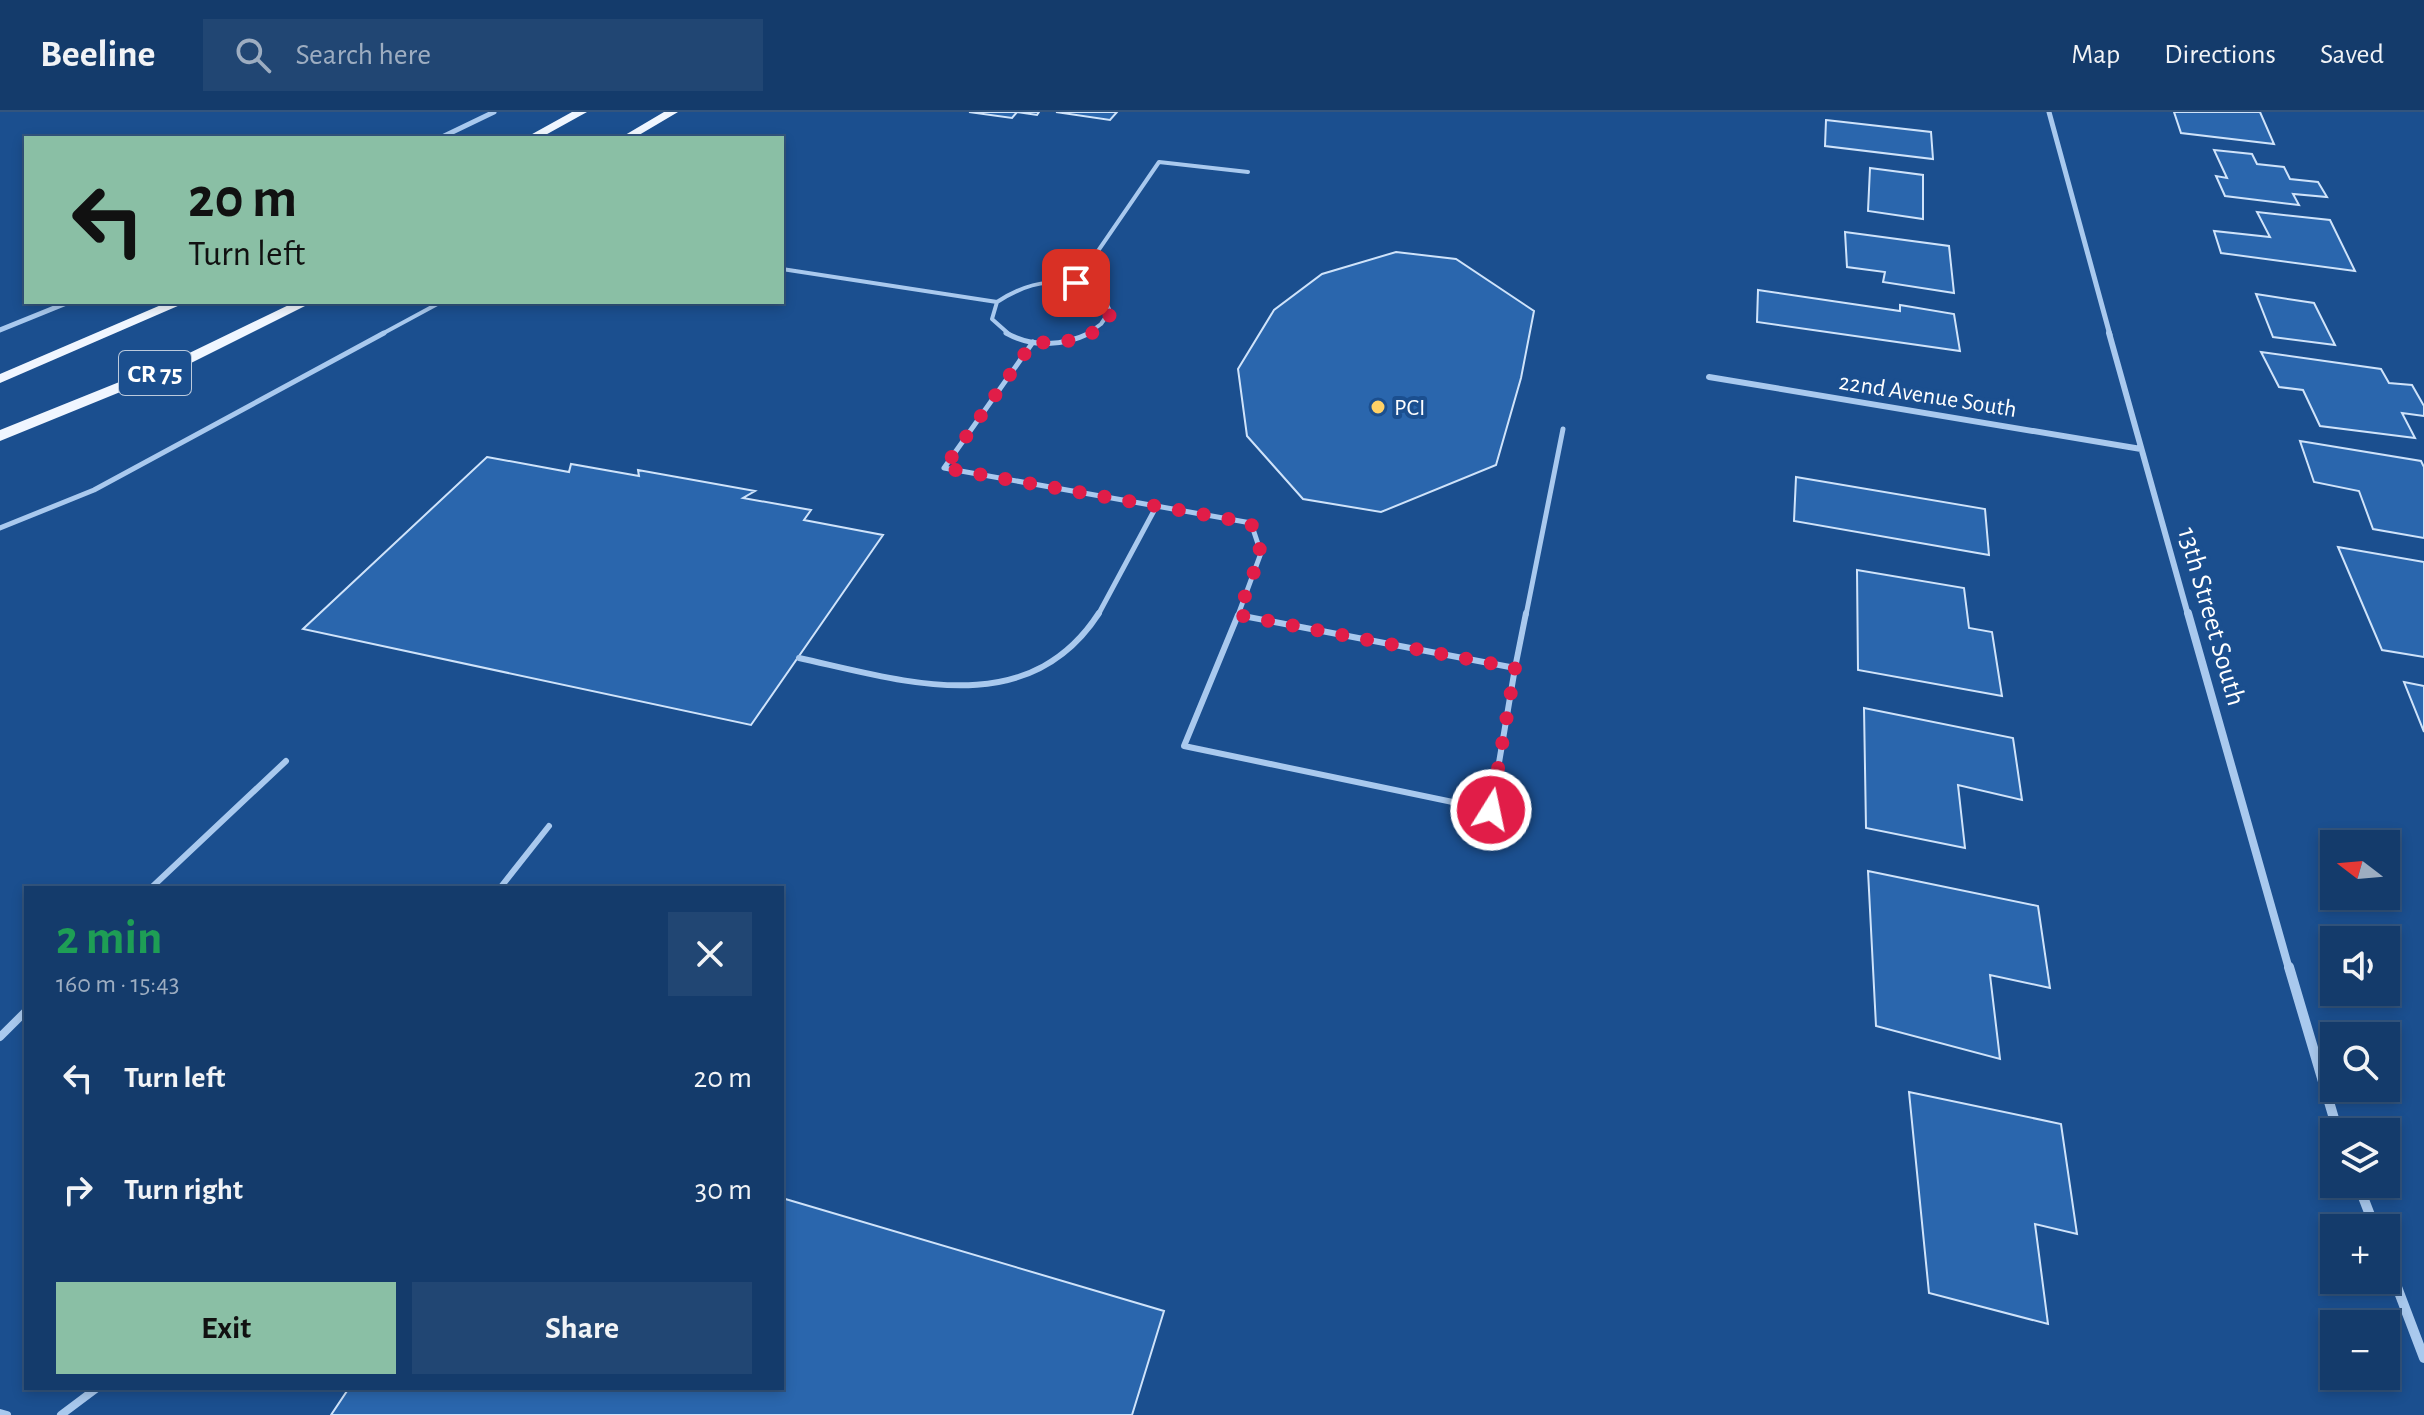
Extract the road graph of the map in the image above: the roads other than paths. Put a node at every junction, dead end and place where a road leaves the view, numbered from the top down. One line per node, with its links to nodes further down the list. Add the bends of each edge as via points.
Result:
1 (494, 112): 5 (street)
2 (581, 112): 6 (main road)
3 (672, 112): 7 (main road)
4 (2049, 112): 22 (street, 13th Street South)
5 (444, 136)
6 (535, 136)
7 (630, 136)
8 (1248, 172): 10 (lane, via 1159,162)
9 (784, 269): 11 (lane)
10 (1076, 283): 11 (lane, via 1030,284); 17 (lane, via 1102,294 1110,311 1107,320 1069,341)
11 (997, 302): 17 (lane, via 992,319 996,327)
12 (64, 304): 16 (street)
13 (175, 304): 19 (main road, CR 75)
14 (302, 304): 21 (main road, CR 75, via 184,361)
15 (437, 304): 24 (lane, via 94,490)
16 (0, 330)
17 (1033, 342): 23 (lane, via 944,468)
18 (1709, 377): 22 (street, 22nd Avenue South)
19 (0, 379)
20 (1563, 429): 27 (lane)
21 (0, 436)
22 (2141, 449): 34 (street, 13th Street South)
23 (1156, 507): 25 (lane, via 1251,523 1261,553); 26 (lane, via 1082,638 1027,677 994,686 933,686)
24 (0, 528)
25 (1238, 615): 27 (lane); 27 (lane, via 1184,746 1491,810)
26 (799, 658)
27 (1515, 668)
28 (286, 761): 30 (lane)
29 (549, 826): 31 (lane)
30 (153, 886)
31 (502, 886)
32 (24, 1013): 33 (lane)
33 (0, 1037)
34 (2333, 1118)
35 (2400, 1294): 36 (street)
36 (2424, 1358)
37 (94, 1390): 40 (lane)
38 (0, 1413): 39 (lane)
39 (7, 1415)
40 (61, 1415)

